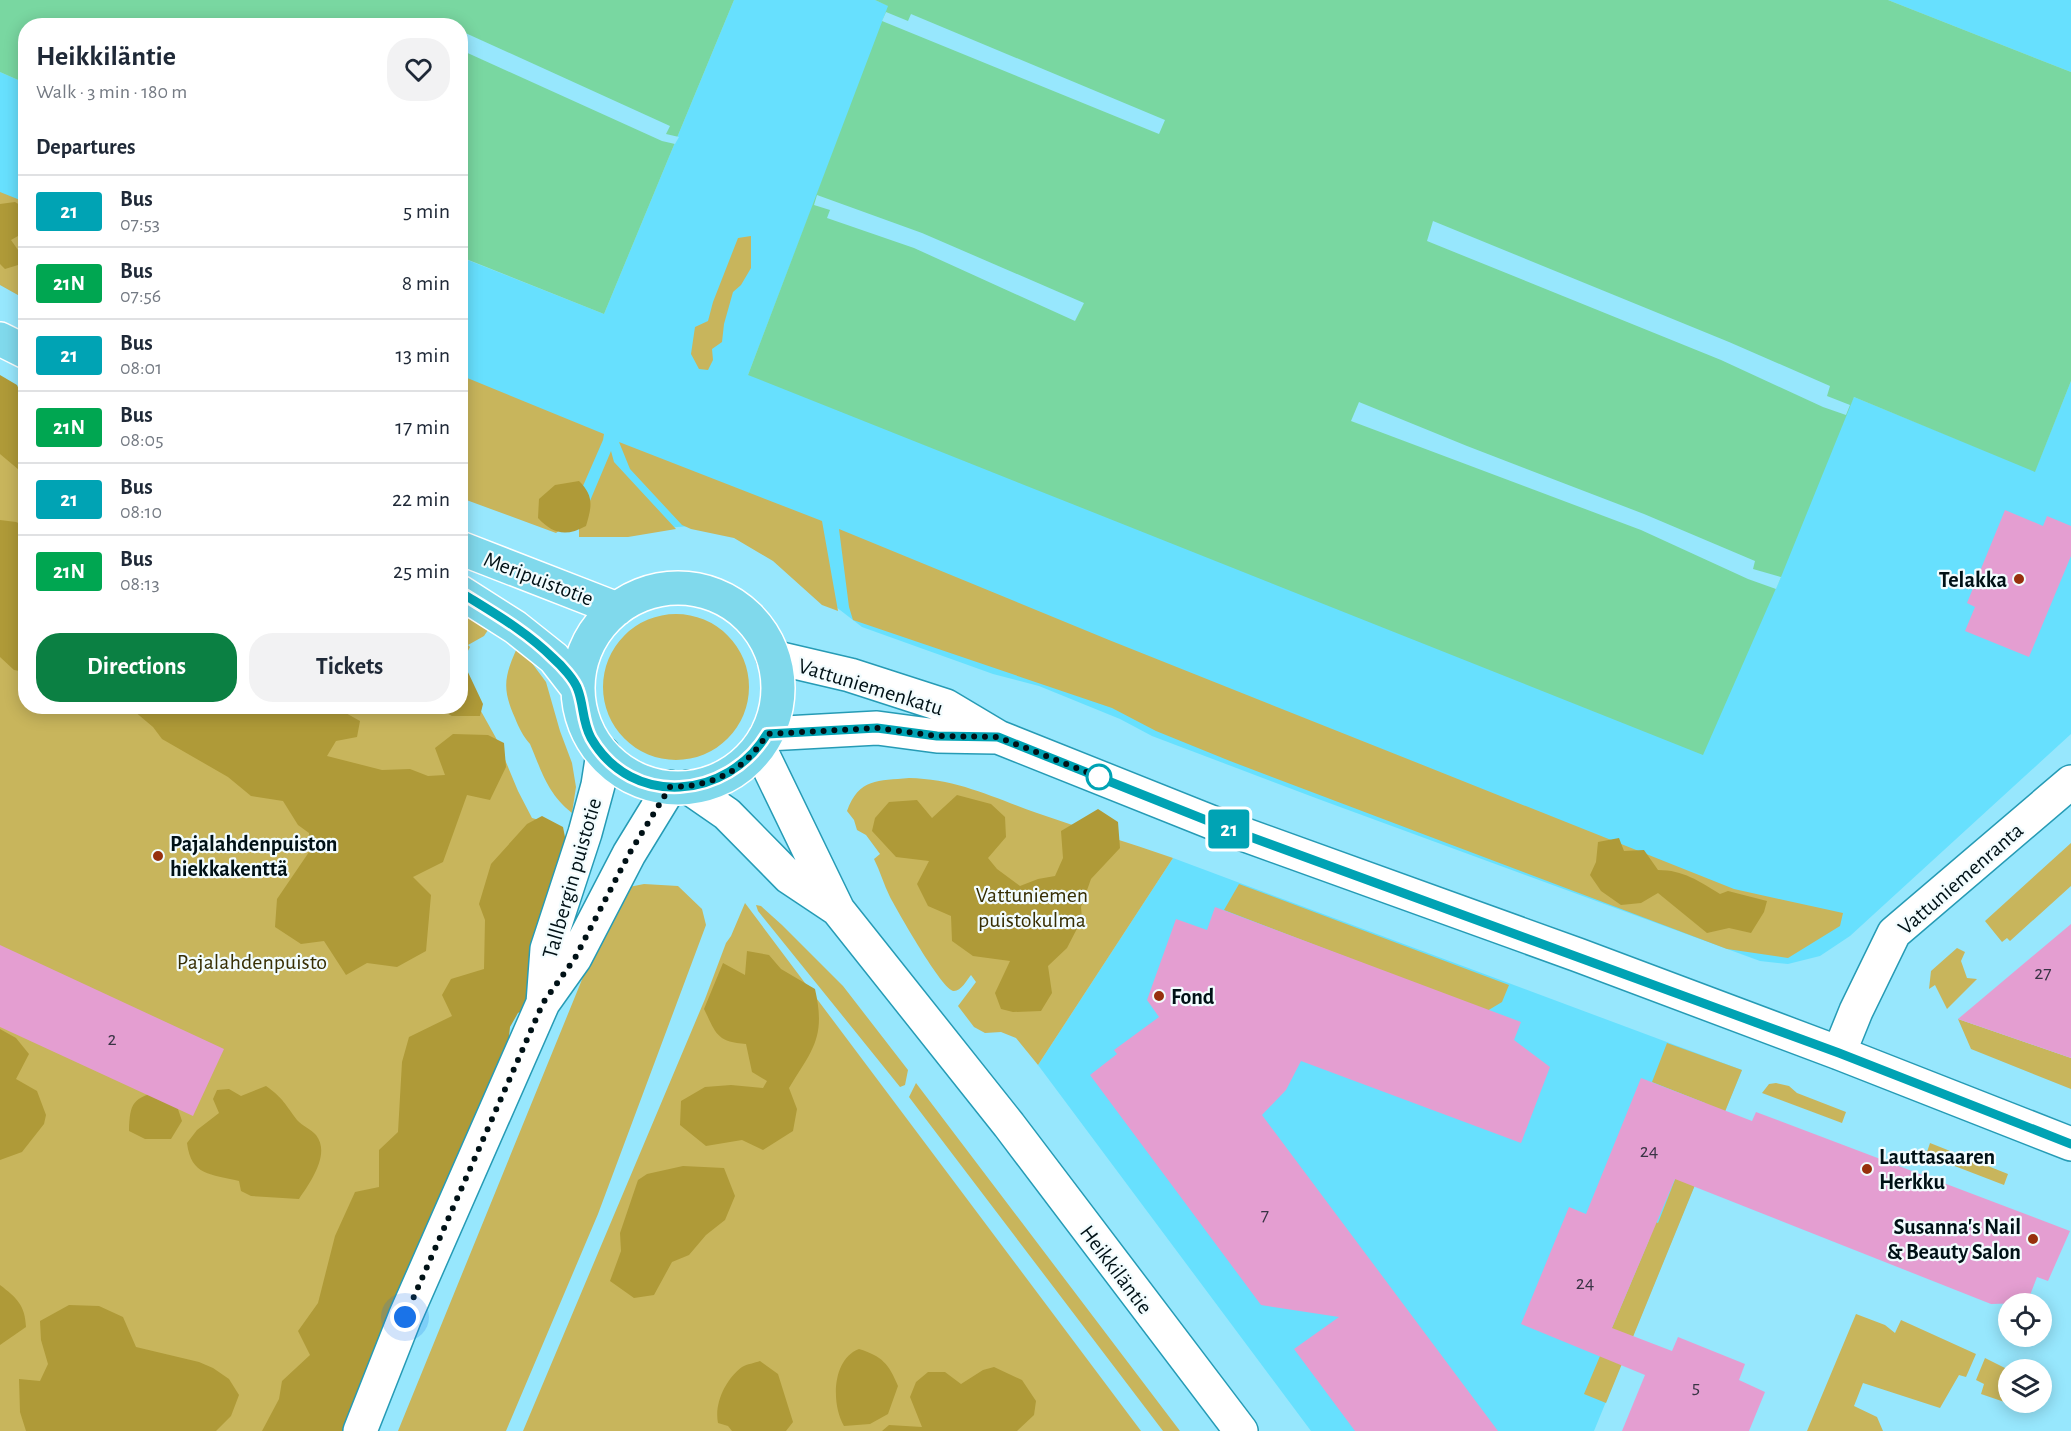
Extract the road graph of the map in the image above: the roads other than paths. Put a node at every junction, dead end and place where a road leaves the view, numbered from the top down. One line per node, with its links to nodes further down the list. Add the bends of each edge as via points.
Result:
1 (0, 339): 2 (main road)
2 (18, 348)
3 (468, 551): 5 (main road, Meripuistotie)
4 (468, 597): 7 (main road, Meripuistotie, via 554,658)
5 (617, 609): 6 (main road, via 661,589 693,588 708,592 749,617); 7 (main road, via 603,621 584,652)
6 (773, 657): 8 (street, Vattuniemenkatu, via 914,694 946,706); 9 (main road, via 777,704)
7 (578, 689): 10 (main road, via 585,723)
8 (998, 737): 9 (street, Vattuniemenkatu, via 937,736 877,728); 15 (street, Vattuniemenkatu, via 1226,828)
9 (763, 740): 12 (main road, via 735,770 705,784); 13 (street, Heikkiläntie)
10 (603, 753): 12 (main road, via 633,777 650,784); 14 (street, Tallbergin puistotie, via 585,833 547,949)
11 (2071, 782): 15 (street, Vattuniemenranta, via 1894,933)
12 (679, 787): 13 (street, Heikkiläntie, via 727,814 789,877); 14 (street, Tallbergin puistotie, via 629,854 575,958)
13 (837, 909): 18 (street, Heikkiläntie, via 1009,1125)
14 (543, 1003): 17 (street, Tallbergin puistotie, via 405,1317)
15 (1839, 1053): 16 (street, Vattuniemenkatu)
16 (2071, 1144)
17 (360, 1431)
18 (1240, 1431)

